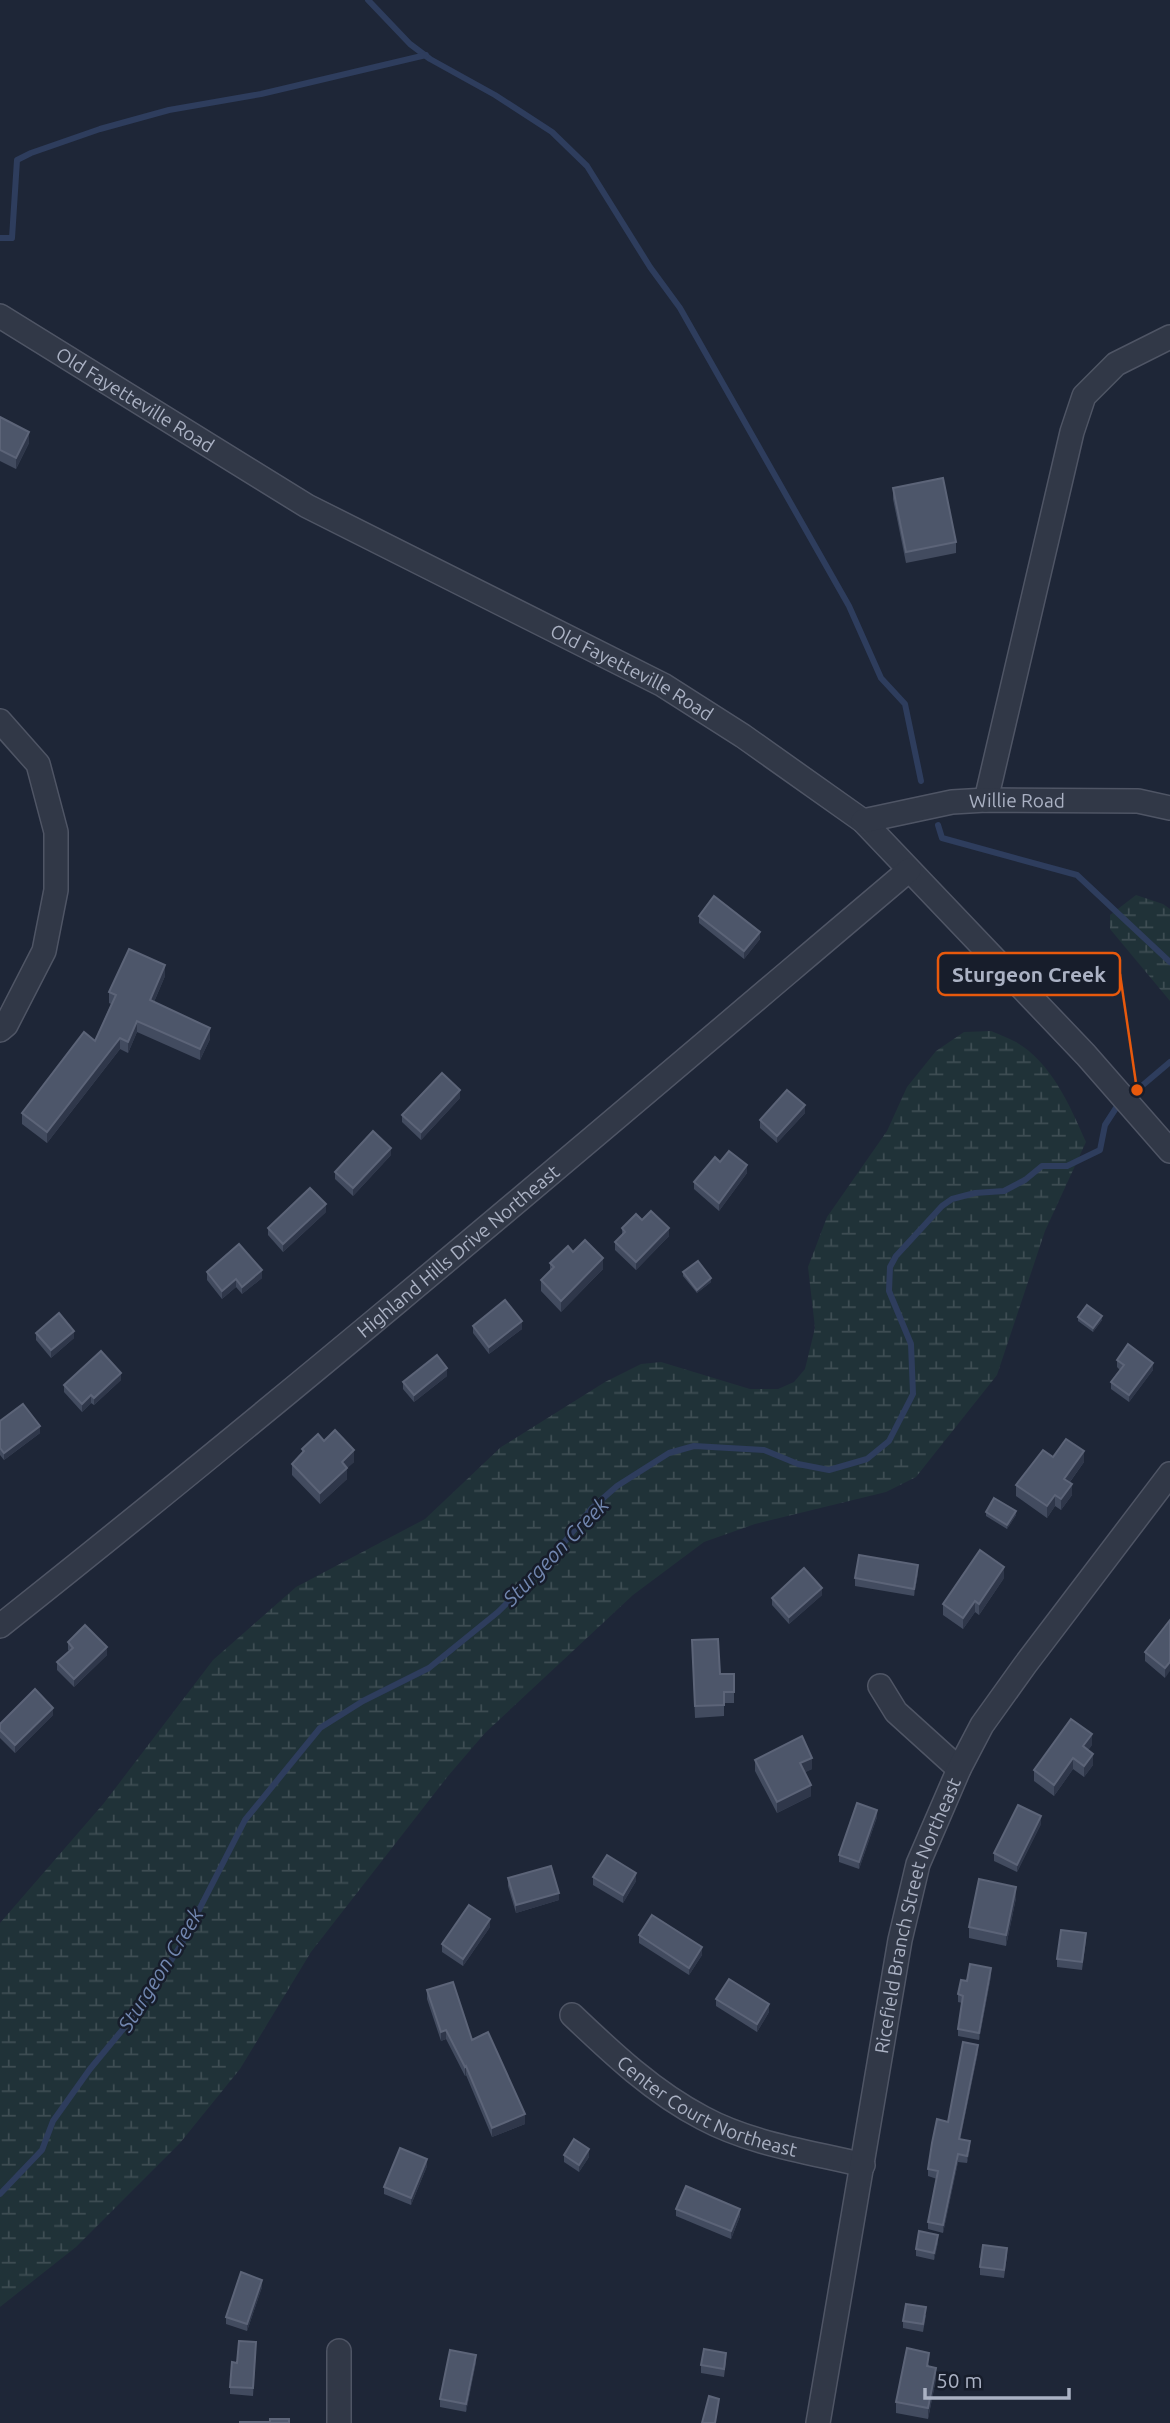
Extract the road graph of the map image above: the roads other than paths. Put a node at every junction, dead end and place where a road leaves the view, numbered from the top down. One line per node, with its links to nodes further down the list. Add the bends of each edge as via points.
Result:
1 (0, 316): 6 (street, Old Fayetteville Road, via 307,506 663,685)
2 (1170, 337): 4 (street, via 1116,364 1084,396)
3 (0, 721): 8 (street, via 38,764 56,832 56,890 44,951)
4 (986, 800): 5 (street, Willie Road, via 1138,801); 6 (street, Willie Road)
5 (1170, 808)
6 (863, 821): 7 (street, Old Fayetteville Road)
7 (909, 870): 9 (street, Old Fayetteville Road, via 1086,1055); 11 (street, Highland Hills Drive Northeast, via 208,1460)
8 (0, 1030)
9 (1170, 1152)
10 (1170, 1475): 13 (street, Ricefield Branch Street Northeast, via 1025,1665 982,1725)
11 (0, 1626)
12 (880, 1686): 13 (street, via 896,1712)
13 (958, 1769): 15 (street, Ricefield Branch Street Northeast, via 918,1864 906,1909)
14 (572, 2015): 15 (street, Center Court Northeast, via 662,2094 705,2119 754,2138)
15 (863, 2165): 18 (street, Ricefield Branch Street Northeast)
16 (339, 2351): 17 (street)
17 (339, 2423)
18 (818, 2423)

